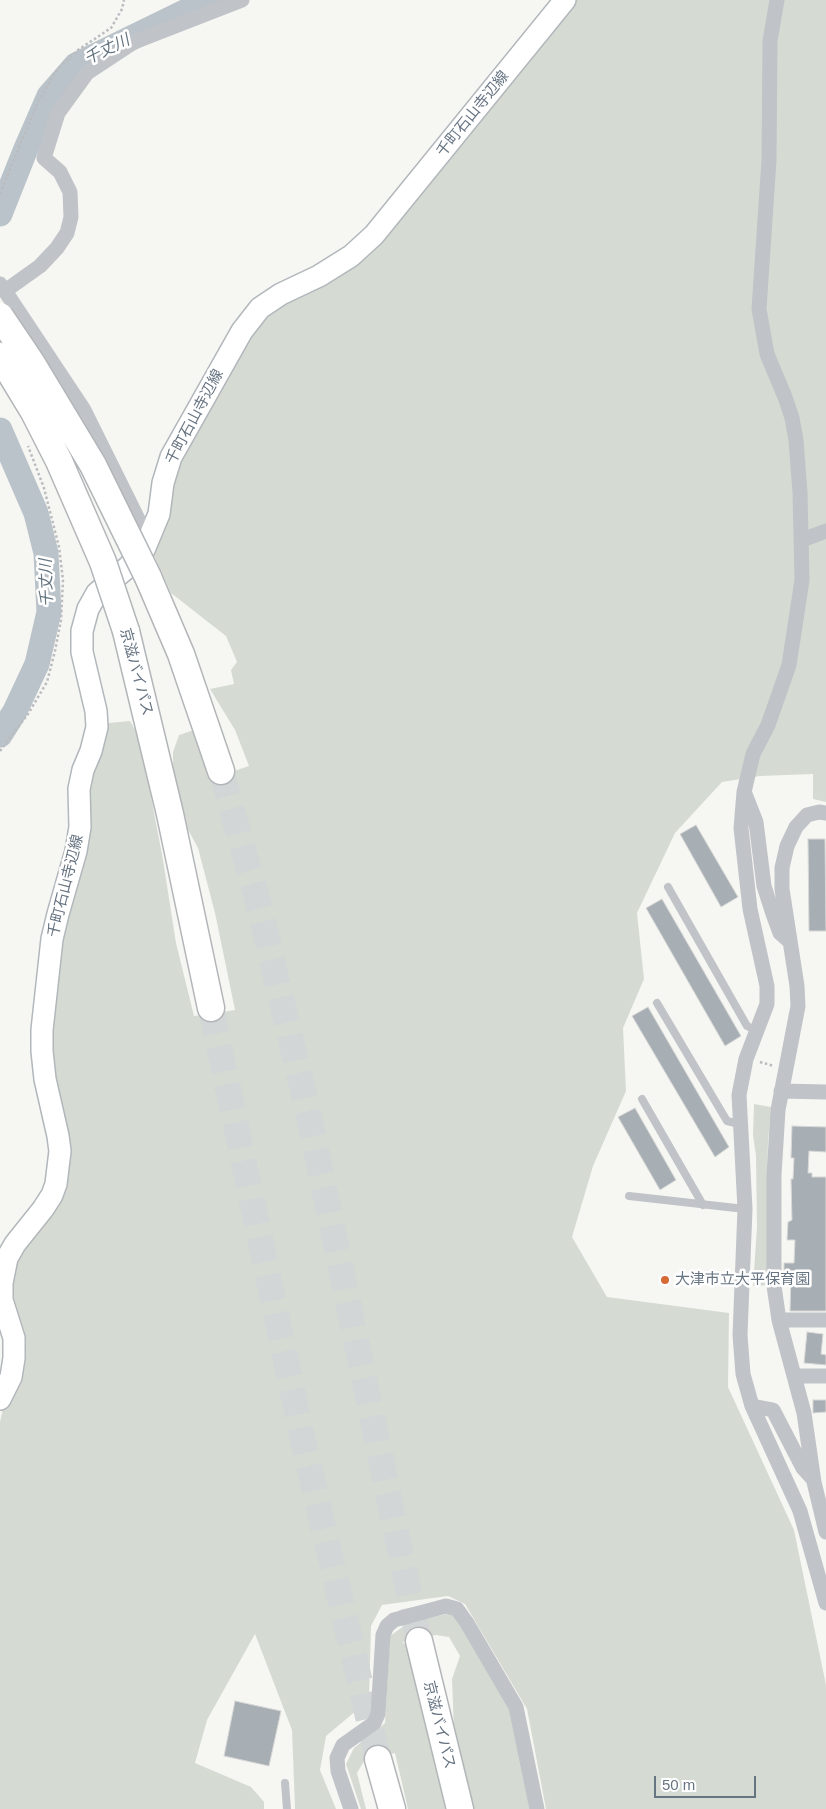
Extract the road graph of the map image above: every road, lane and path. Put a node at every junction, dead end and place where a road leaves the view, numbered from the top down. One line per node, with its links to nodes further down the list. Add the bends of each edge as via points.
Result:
1 (242, 0): 4 (street, via 134,42 87,73 58,113 44,158 60,172 70,192 71,217 67,232 58,248 40,266)
2 (565, 0): 9 (main road, 千町石山寺辺線, via 374,235 352,256 260,308 242,331 171,457)
3 (777, 0): 10 (street, via 770,40 769,160 758,309 767,354 792,418)
4 (2, 286): 9 (street, via 84,410 140,523)
5 (0, 316): 12 (highway, bridge, via 93,465 148,577 181,654)
6 (0, 356): 18 (highway, 京滋バイパス, bridge, via 59,461 103,562 126,631 170,814)
7 (28, 446): 11 (path, via 44,488 59,547 63,580 61,620 47,682)
8 (826, 531): 10 (street)
9 (152, 533): 33 (main road, 千町石山寺辺線, via 144,550 98,593 88,610 82,631 82,652 97,727 79,789 80,827 52,939 42,1030 45,1079 60,1151 52,1195 7,1258 2,1300 14,1338 14,1358)
10 (802, 540): 13 (street, via 802,580 789,665 768,725 753,754)
11 (0, 751)
12 (221, 771)
13 (744, 792): 16 (street, via 756,822 764,886 772,914 780,933); 19 (street, via 741,828 745,872 767,986 767,1004)
14 (826, 813): 16 (street, via 807,815 787,846 782,889)
15 (668, 887): 19 (lane, via 747,1026)
16 (790, 942): 21 (street, via 798,1006)
17 (657, 1003): 25 (lane, via 727,1121)
18 (211, 1008)
19 (758, 1031): 20 (street)
20 (746, 1059): 21 (path); 25 (street, via 739,1095)
21 (786, 1068): 22 (street)
22 (781, 1091): 23 (street); 29 (street, via 774,1175 774,1286)
23 (826, 1092)
24 (642, 1099): 27 (lane)
25 (740, 1124): 28 (street)
26 (629, 1196): 27 (lane)
27 (703, 1205): 28 (lane)
28 (745, 1209): 34 (street, via 740,1335 743,1374)
29 (780, 1320): 30 (street); 31 (street)
30 (826, 1320)
31 (794, 1376): 32 (street); 35 (street, via 804,1413)
32 (826, 1376)
33 (0, 1399)
34 (752, 1406): 35 (street, via 774,1410 803,1468); 37 (street, via 800,1511)
35 (814, 1482): 36 (street)
36 (826, 1532)
37 (826, 1603)
38 (419, 1641): 44 (highway, 京滋バイパス)
39 (378, 1759): 43 (highway)
40 (285, 1783): 41 (lane)
41 (287, 1809)
42 (351, 1809): 45 (street, via 338,1771 338,1758 343,1745 374,1723 378,1714 383,1635 387,1626 394,1620 446,1606 457,1609 467,1623 516,1707)
43 (392, 1809)
44 (460, 1809)
45 (537, 1809)

